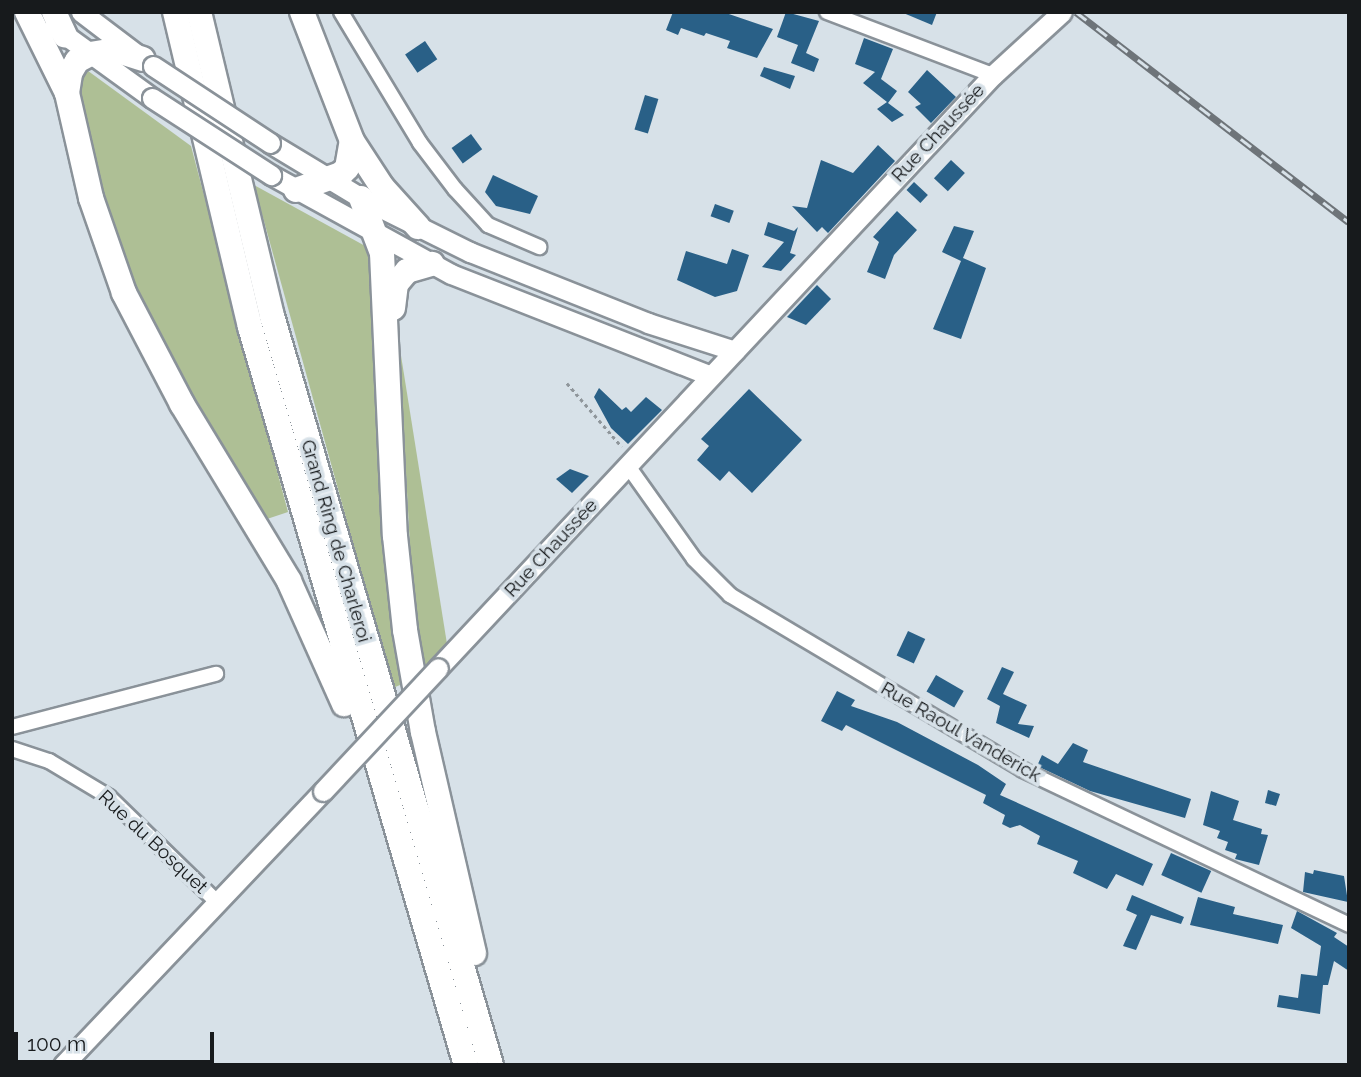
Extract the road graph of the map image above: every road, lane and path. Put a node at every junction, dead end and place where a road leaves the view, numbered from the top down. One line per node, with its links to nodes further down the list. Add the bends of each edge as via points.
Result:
1 (27, 12): 15 (highway)
2 (36, 12): 11 (main road)
3 (54, 12): 11 (highway)
4 (81, 12): 13 (main road)
5 (175, 12): 32 (highway, Grand Ring de Charleroi, via 254,340)
6 (199, 12): 35 (highway, Grand Ring de Charleroi, via 276,330)
7 (302, 12): 16 (highway)
8 (341, 12): 22 (street, via 420,143 455,190 488,225)
9 (827, 12): 14 (street)
10 (1062, 12): 14 (main road, Rue Chaussée)
11 (65, 36): 12 (main road)
12 (90, 54): 13 (highway, via 115,50); 15 (highway, via 77,61); 18 (main road, bridge)
13 (148, 62): 17 (main road, bridge)
14 (993, 75): 25 (main road, Rue Chaussée)
15 (67, 93): 32 (highway, via 91,198 124,293 183,404 289,581 348,712)
16 (352, 141): 17 (highway, via 347,167); 20 (highway, via 382,187)
17 (333, 181): 18 (highway); 19 (main road)
18 (296, 190): 21 (main road)
19 (361, 198): 20 (main road); 21 (highway)
20 (418, 227): 25 (main road, via 520,274)
21 (378, 237): 23 (main road); 24 (highway)
22 (539, 247)
23 (432, 264): 24 (highway, via 416,265 396,284); 26 (main road)
24 (387, 350): 35 (highway, via 395,536 405,629 451,863 492,1025)
25 (735, 351): 26 (main road, Rue Chaussée)
26 (711, 376): 28 (main road, Rue Chaussée)
27 (567, 383): 28 (path)
28 (631, 463): 33 (main road, Rue Chaussée, bridge); 34 (street, Rue Raoul Vanderick, via 694,559 730,595 1023,770)
29 (216, 674): 30 (street)
30 (12, 727)
31 (12, 749): 33 (street, Rue du Bosquet, via 49,761 109,797)
32 (375, 758): 35 (highway, Grand Ring de Charleroi)
33 (217, 902): 36 (main road, Rue Chaussée)
34 (1349, 925)
35 (482, 1062)
36 (64, 1065)

